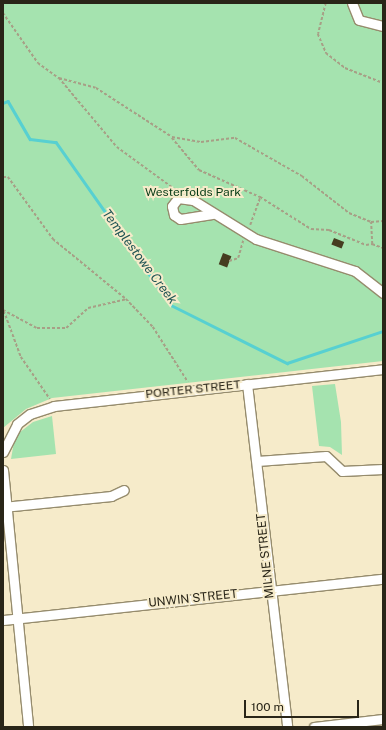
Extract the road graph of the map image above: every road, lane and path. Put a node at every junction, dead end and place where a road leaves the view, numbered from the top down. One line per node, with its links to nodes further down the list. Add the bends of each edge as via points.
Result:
1 (326, 3): 6 (path, via 318,34 326,53 345,68)
2 (352, 3): 4 (street, via 359,20)
3 (3, 13): 5 (path, via 38,63)
4 (383, 26)
5 (59, 78): 7 (path, via 96,88); 10 (path, via 116,147)
6 (383, 83)
7 (172, 137): 9 (path, via 199,170); 14 (path, via 201,142 235,138 302,176 348,213)
8 (3, 176): 18 (path, via 8,177 53,239)
9 (260, 197): 11 (path); 15 (path, via 311,229 329,230)
10 (188, 199): 12 (street); 12 (street, via 174,201 172,211 176,218 185,220)
11 (256, 208)
12 (212, 214): 17 (street, via 263,242 354,271)
13 (383, 221): 14 (path)
14 (372, 222): 15 (path)
15 (372, 244): 16 (path)
16 (383, 248)
17 (383, 293)
18 (126, 299): 19 (path, via 88,308 66,328 37,328); 22 (path, via 153,327)
19 (3, 310): 23 (path, via 21,357)
20 (383, 370): 21 (street, PORTER STREET)
21 (247, 384): 22 (street, PORTER STREET); 25 (street, MILNE STREET)
22 (193, 390): 23 (street, PORTER STREET)
23 (54, 406): 24 (street, PORTER STREET, via 30,414 11,431)
24 (3, 452)
25 (257, 461): 26 (street, via 326,456 342,471); 31 (street, MILNE STREET)
26 (383, 469)
27 (3, 470): 29 (street)
28 (124, 490): 29 (street, via 111,496)
29 (4, 507): 32 (street)
30 (383, 579): 31 (street, UNWIN STREET)
31 (270, 591): 32 (street, UNWIN STREET); 36 (street, MILNE STREET)
32 (16, 618): 33 (street, UNWIN STREET); 35 (street)
33 (3, 620)
34 (383, 720): 37 (street)
35 (28, 727)
36 (286, 727)
37 (314, 727)

